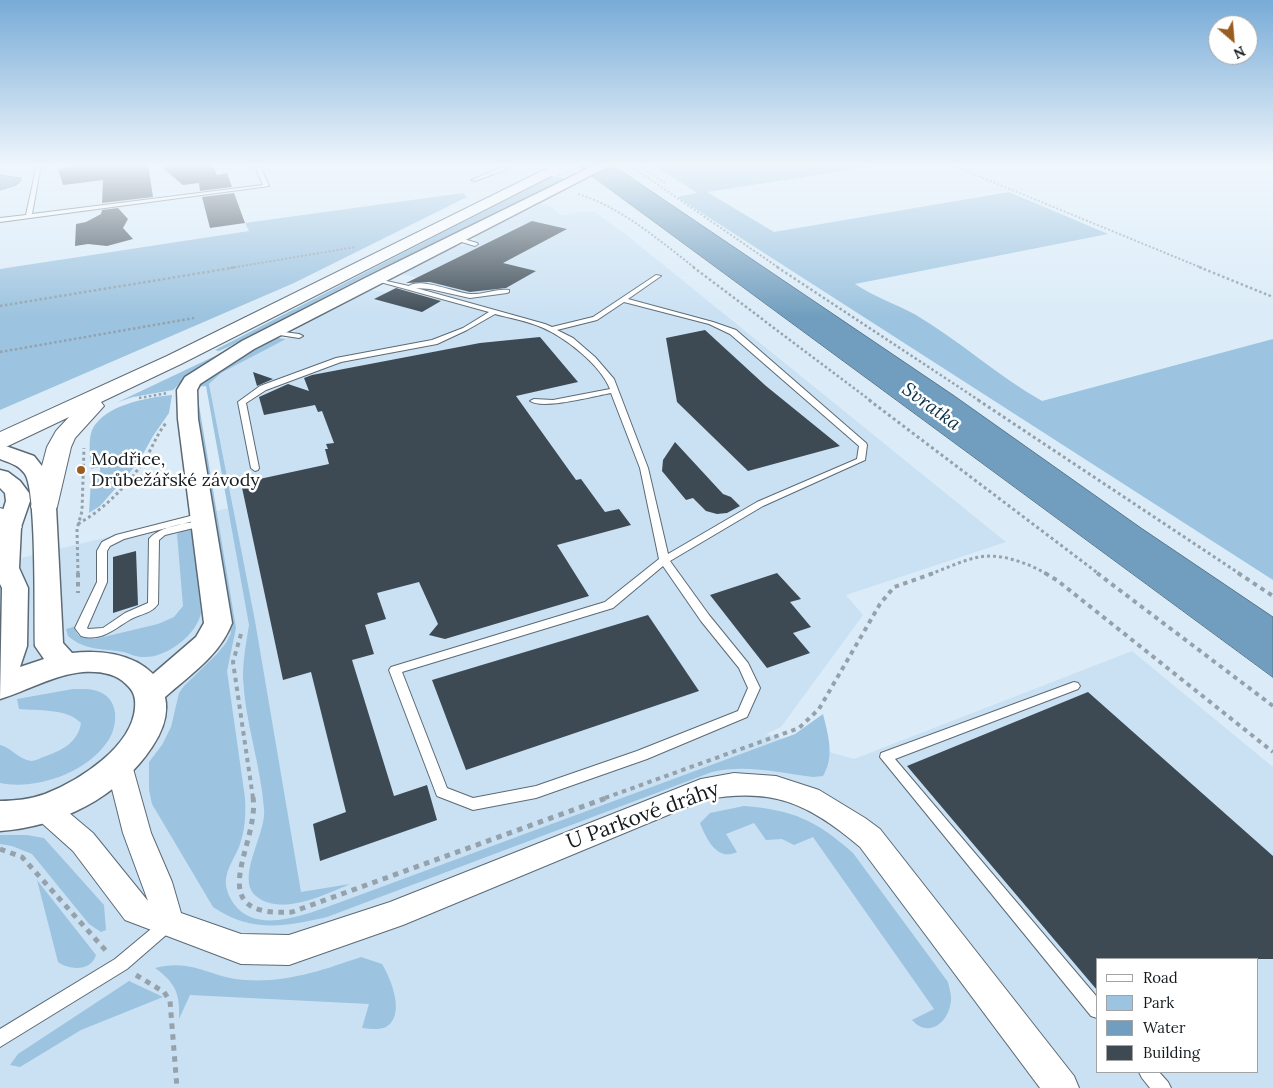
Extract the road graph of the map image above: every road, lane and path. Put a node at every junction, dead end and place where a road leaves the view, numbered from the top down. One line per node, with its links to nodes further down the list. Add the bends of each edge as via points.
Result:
1 (40, 215): 7 (lane)
2 (463, 215): 27 (main road)
3 (506, 215): 9 (street)
4 (620, 215): 48 (path, via 637,224)
5 (701, 215): 41 (path)
6 (1072, 215): 16 (path)
7 (30, 216): 8 (lane)
8 (0, 220)
9 (457, 239): 10 (lane); 13 (street)
10 (475, 244)
11 (356, 247): 18 (path)
12 (658, 276): 17 (lane)
13 (375, 279): 14 (lane); 22 (street)
14 (396, 285): 15 (lane, via 430,286 470,296); 19 (lane)
15 (507, 291)
16 (1273, 298)
17 (623, 300): 21 (lane, via 595,319); 39 (lane, via 710,322 733,332 863,445 861,460 760,504)
18 (0, 306)
19 (494, 312): 21 (lane); 33 (lane, via 434,342 339,360 263,388 242,402)
20 (194, 318): 24 (path)
21 (553, 329): 26 (lane, via 592,359 610,379)
22 (273, 332): 23 (lane); 25 (street, via 199,375)
23 (299, 336)
24 (0, 352)
25 (187, 390): 28 (path); 36 (street, via 188,419)
26 (615, 390): 29 (lane, via 553,402); 39 (lane, via 644,468)
27 (109, 391): 31 (main road); 35 (main road, via 64,436)
28 (132, 400)
29 (534, 401)
30 (170, 419): 38 (path, via 146,458 127,481 100,511)
31 (0, 441)
32 (0, 451): 35 (street, via 26,461 35,470)
33 (255, 468)
34 (0, 477): 37 (street, via 17,493 17,508)
35 (44, 507): 43 (street, via 49,646)
36 (203, 520): 36 (lane, via 120,536 106,544 102,551 102,582 81,628 85,633 108,631 125,618 147,610 153,604 154,539 162,533); 47 (street, via 218,623 216,630 206,644)
37 (4, 521): 40 (street)
38 (78, 524)
39 (664, 560): 39 (lane, via 609,605 395,670 442,792 474,804 536,792 642,755 743,714 754,688 744,666)
40 (3, 574): 44 (street, via 15,588 12,646)
41 (1273, 596)
42 (242, 631): 49 (path, via 233,662 256,809 240,868 239,884 241,895 255,910 276,913 292,912 799,728 819,709 880,604 894,587 979,557 1028,563 1058,581)
43 (66, 665): 46 (street, via 30,674); 47 (street, via 95,662 120,667 139,677)
44 (0, 684)
45 (1074, 686): 54 (lane, via 886,757)
46 (0, 688)
47 (150, 693): 50 (street, via 151,715 146,729)
48 (1273, 706)
49 (1273, 752)
50 (119, 765): 51 (street, via 84,791); 53 (street, via 137,833 157,882)
51 (44, 809): 52 (street); 53 (street, U Parkové dráhy, via 83,842 136,910)
52 (0, 816)
53 (169, 924): 55 (lane, via 121,964); 57 (street, U Parkové dráhy, via 241,949 289,950 392,914 701,790 737,784 764,784 819,802 845,816 870,838)
54 (1096, 1009)
55 (0, 1039)
56 (1149, 1073): 58 (lane)
57 (1062, 1088)
58 (1162, 1088)

